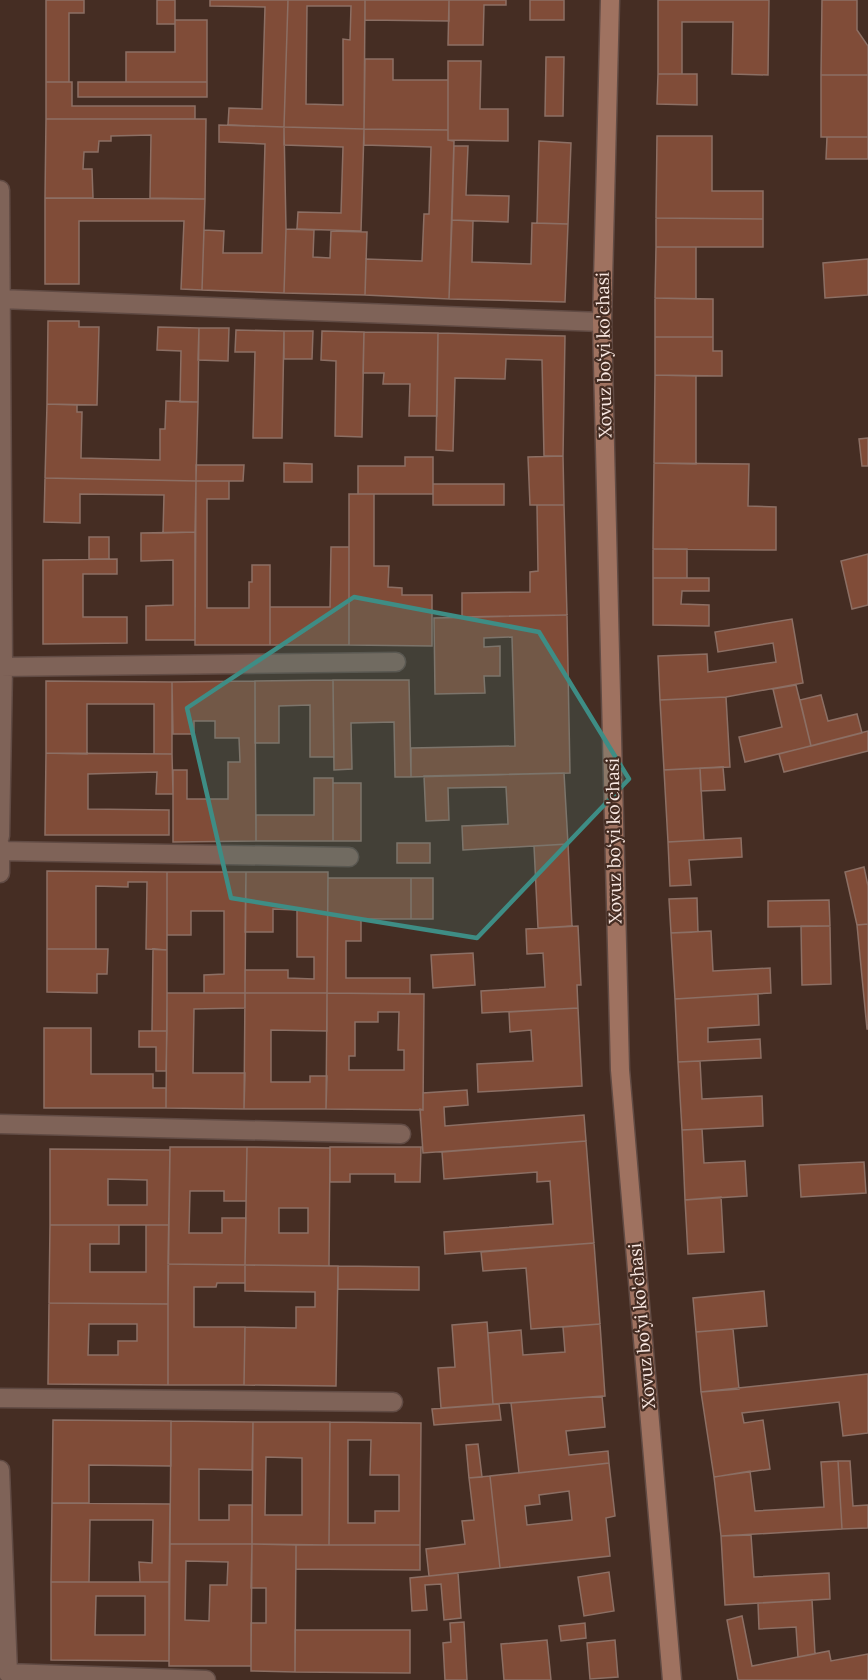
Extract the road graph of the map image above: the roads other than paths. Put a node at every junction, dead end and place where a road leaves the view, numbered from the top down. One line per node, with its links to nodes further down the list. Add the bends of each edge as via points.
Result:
1 (610, 0): 4 (main road, Xovuz bo‘yi ko'chasi)
2 (0, 190): 3 (street)
3 (0, 299): 4 (street); 6 (street)
4 (602, 322): 18 (main road, Xovuz bo‘yi ko'chasi, via 620,1071)
5 (396, 662): 6 (street)
6 (2, 667): 7 (street)
7 (0, 836)
8 (0, 845): 9 (street)
9 (0, 851): 10 (street); 11 (street)
10 (349, 857)
11 (0, 873)
12 (0, 1124): 13 (street)
13 (401, 1134)
14 (0, 1398): 15 (street)
15 (393, 1402)
16 (0, 1470): 17 (street, via 8,1673)
17 (206, 1680)
18 (672, 1680)

